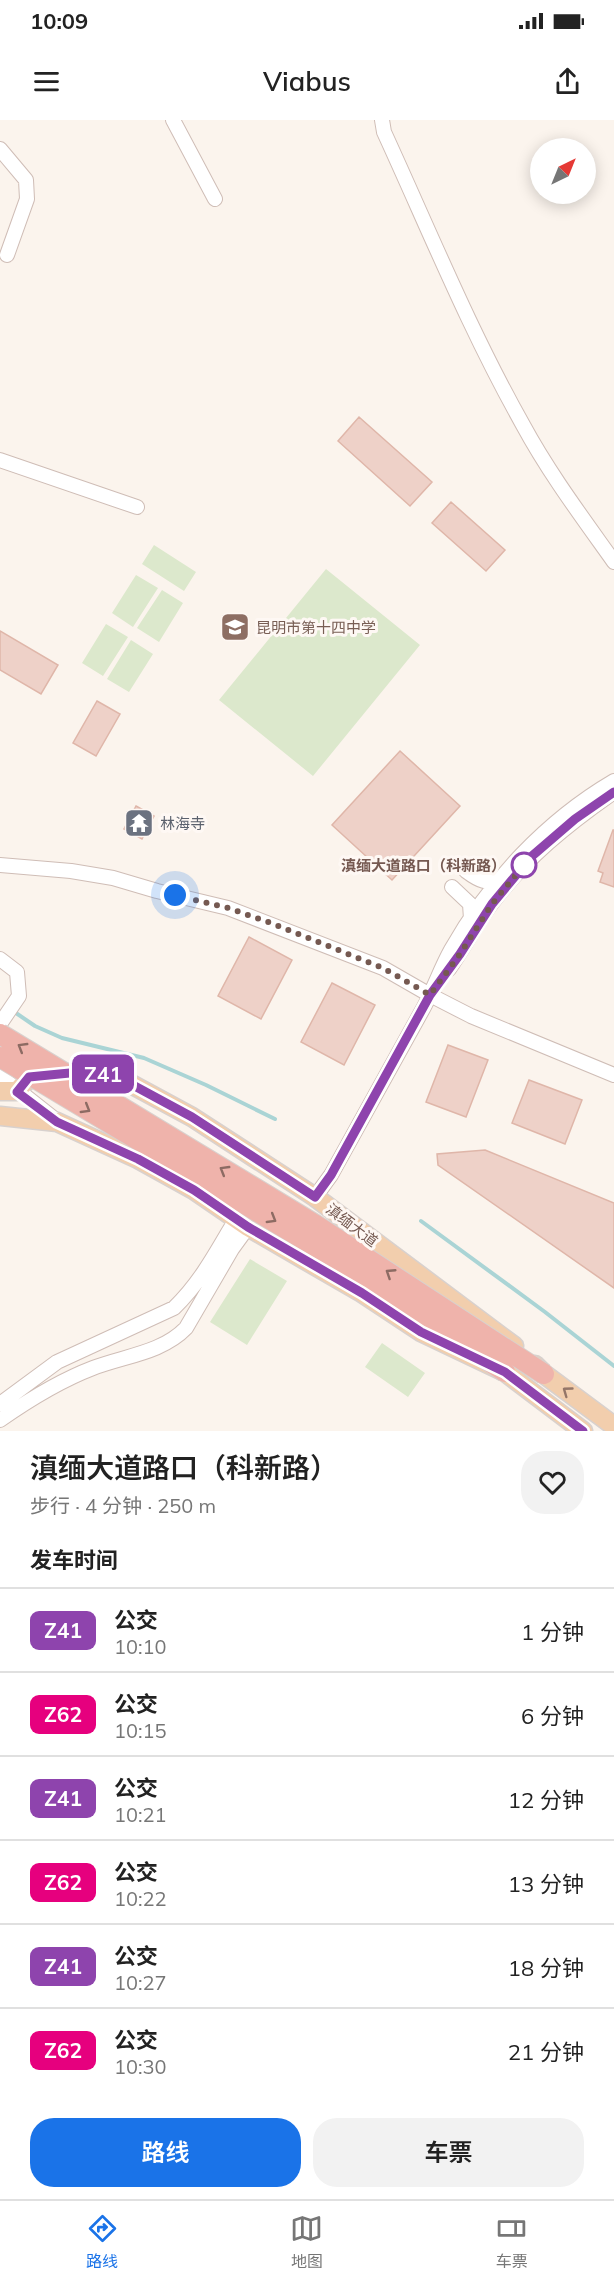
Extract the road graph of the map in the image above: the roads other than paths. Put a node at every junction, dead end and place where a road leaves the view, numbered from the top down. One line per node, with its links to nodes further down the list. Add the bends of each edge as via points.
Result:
1 (174, 120): 4 (street)
2 (382, 120): 8 (street, via 479,342 524,427)
3 (0, 148): 5 (street, via 26,180 27,199)
4 (214, 199)
5 (7, 255)
6 (0, 460): 7 (street)
7 (137, 507)
8 (614, 562)
9 (614, 781): 13 (street, via 569,811 525,849)
10 (614, 792): 17 (street, via 532,856 492,904)
11 (0, 865): 17 (street, via 113,878 228,908 383,968)
12 (466, 871): 13 (street, via 486,882)
13 (502, 877): 15 (street)
14 (452, 887): 15 (street, via 470,904)
15 (471, 919): 17 (street)
16 (0, 958): 18 (street, via 17,972 19,996)
17 (430, 995): 21 (street); 27 (street, via 331,1175)
18 (1, 1025): 30 (highway, one-way to 18, bridge)
19 (0, 1058): 29 (highway, one-way to 29, bridge, via 361,1274)
20 (0, 1062): 23 (street)
21 (614, 1075)
22 (0, 1076): 24 (street)
23 (29, 1077): 24 (main road); 27 (main road, 滇缅大道, via 90,1071 118,1077 192,1117)
24 (9, 1091): 26 (street)
25 (0, 1116): 26 (main road)
26 (57, 1122): 28 (main road, via 138,1159)
27 (315, 1197): 30 (main road, 滇缅大道, via 482,1320)
28 (242, 1223): 29 (main road, via 421,1332); 31 (street, via 174,1308 57,1362); 32 (street, via 232,1249 177,1338 53,1385)
29 (505, 1372): 34 (main road)
30 (544, 1374): 33 (main road, 滇缅大道, one-way to 30)
31 (0, 1404)
32 (0, 1420)
33 (614, 1426)
34 (583, 1431)

